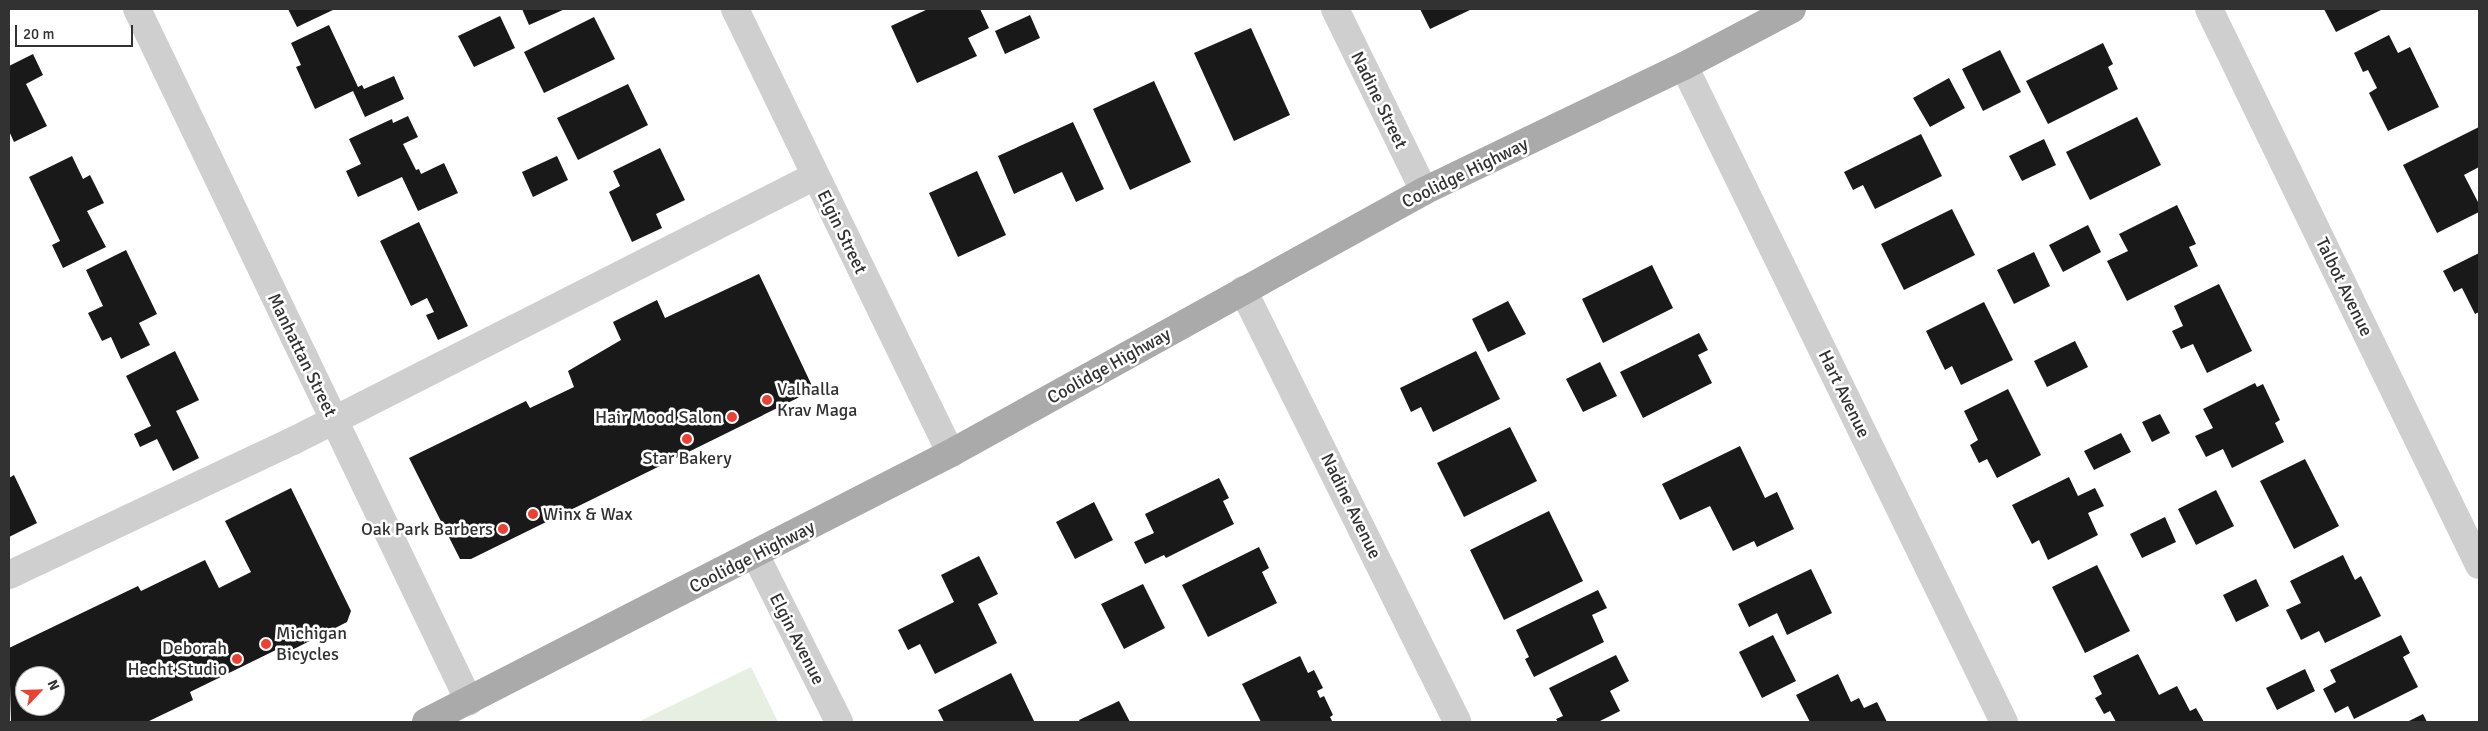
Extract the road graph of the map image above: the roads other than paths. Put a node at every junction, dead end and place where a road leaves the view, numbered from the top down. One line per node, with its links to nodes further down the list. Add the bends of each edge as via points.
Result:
1 (137, 9): 10 (street, Manhattan Street)
2 (735, 9): 7 (street, Elgin Street)
3 (1335, 9): 8 (street, Nadine Street)
4 (1792, 9): 6 (main road, Coolidge Highway)
5 (2209, 9): 13 (street, Talbot Avenue)
6 (1684, 66): 8 (main road, Coolidge Highway); 19 (street, Hart Avenue)
7 (815, 176): 10 (street); 11 (street, Elgin Street)
8 (1424, 192): 9 (main road, Coolidge Highway)
9 (1243, 290): 11 (main road, Coolidge Highway); 18 (street, Nadine Avenue)
10 (333, 420): 14 (street); 15 (street, Manhattan Street)
11 (951, 454): 12 (main road, Coolidge Highway)
12 (756, 556): 15 (main road, Coolidge Highway); 17 (street, Elgin Avenue)
13 (2479, 565)
14 (9, 575)
15 (469, 701): 16 (main road, Coolidge Highway)
16 (426, 722)
17 (839, 722)
18 (1456, 722)
19 (2004, 722)

